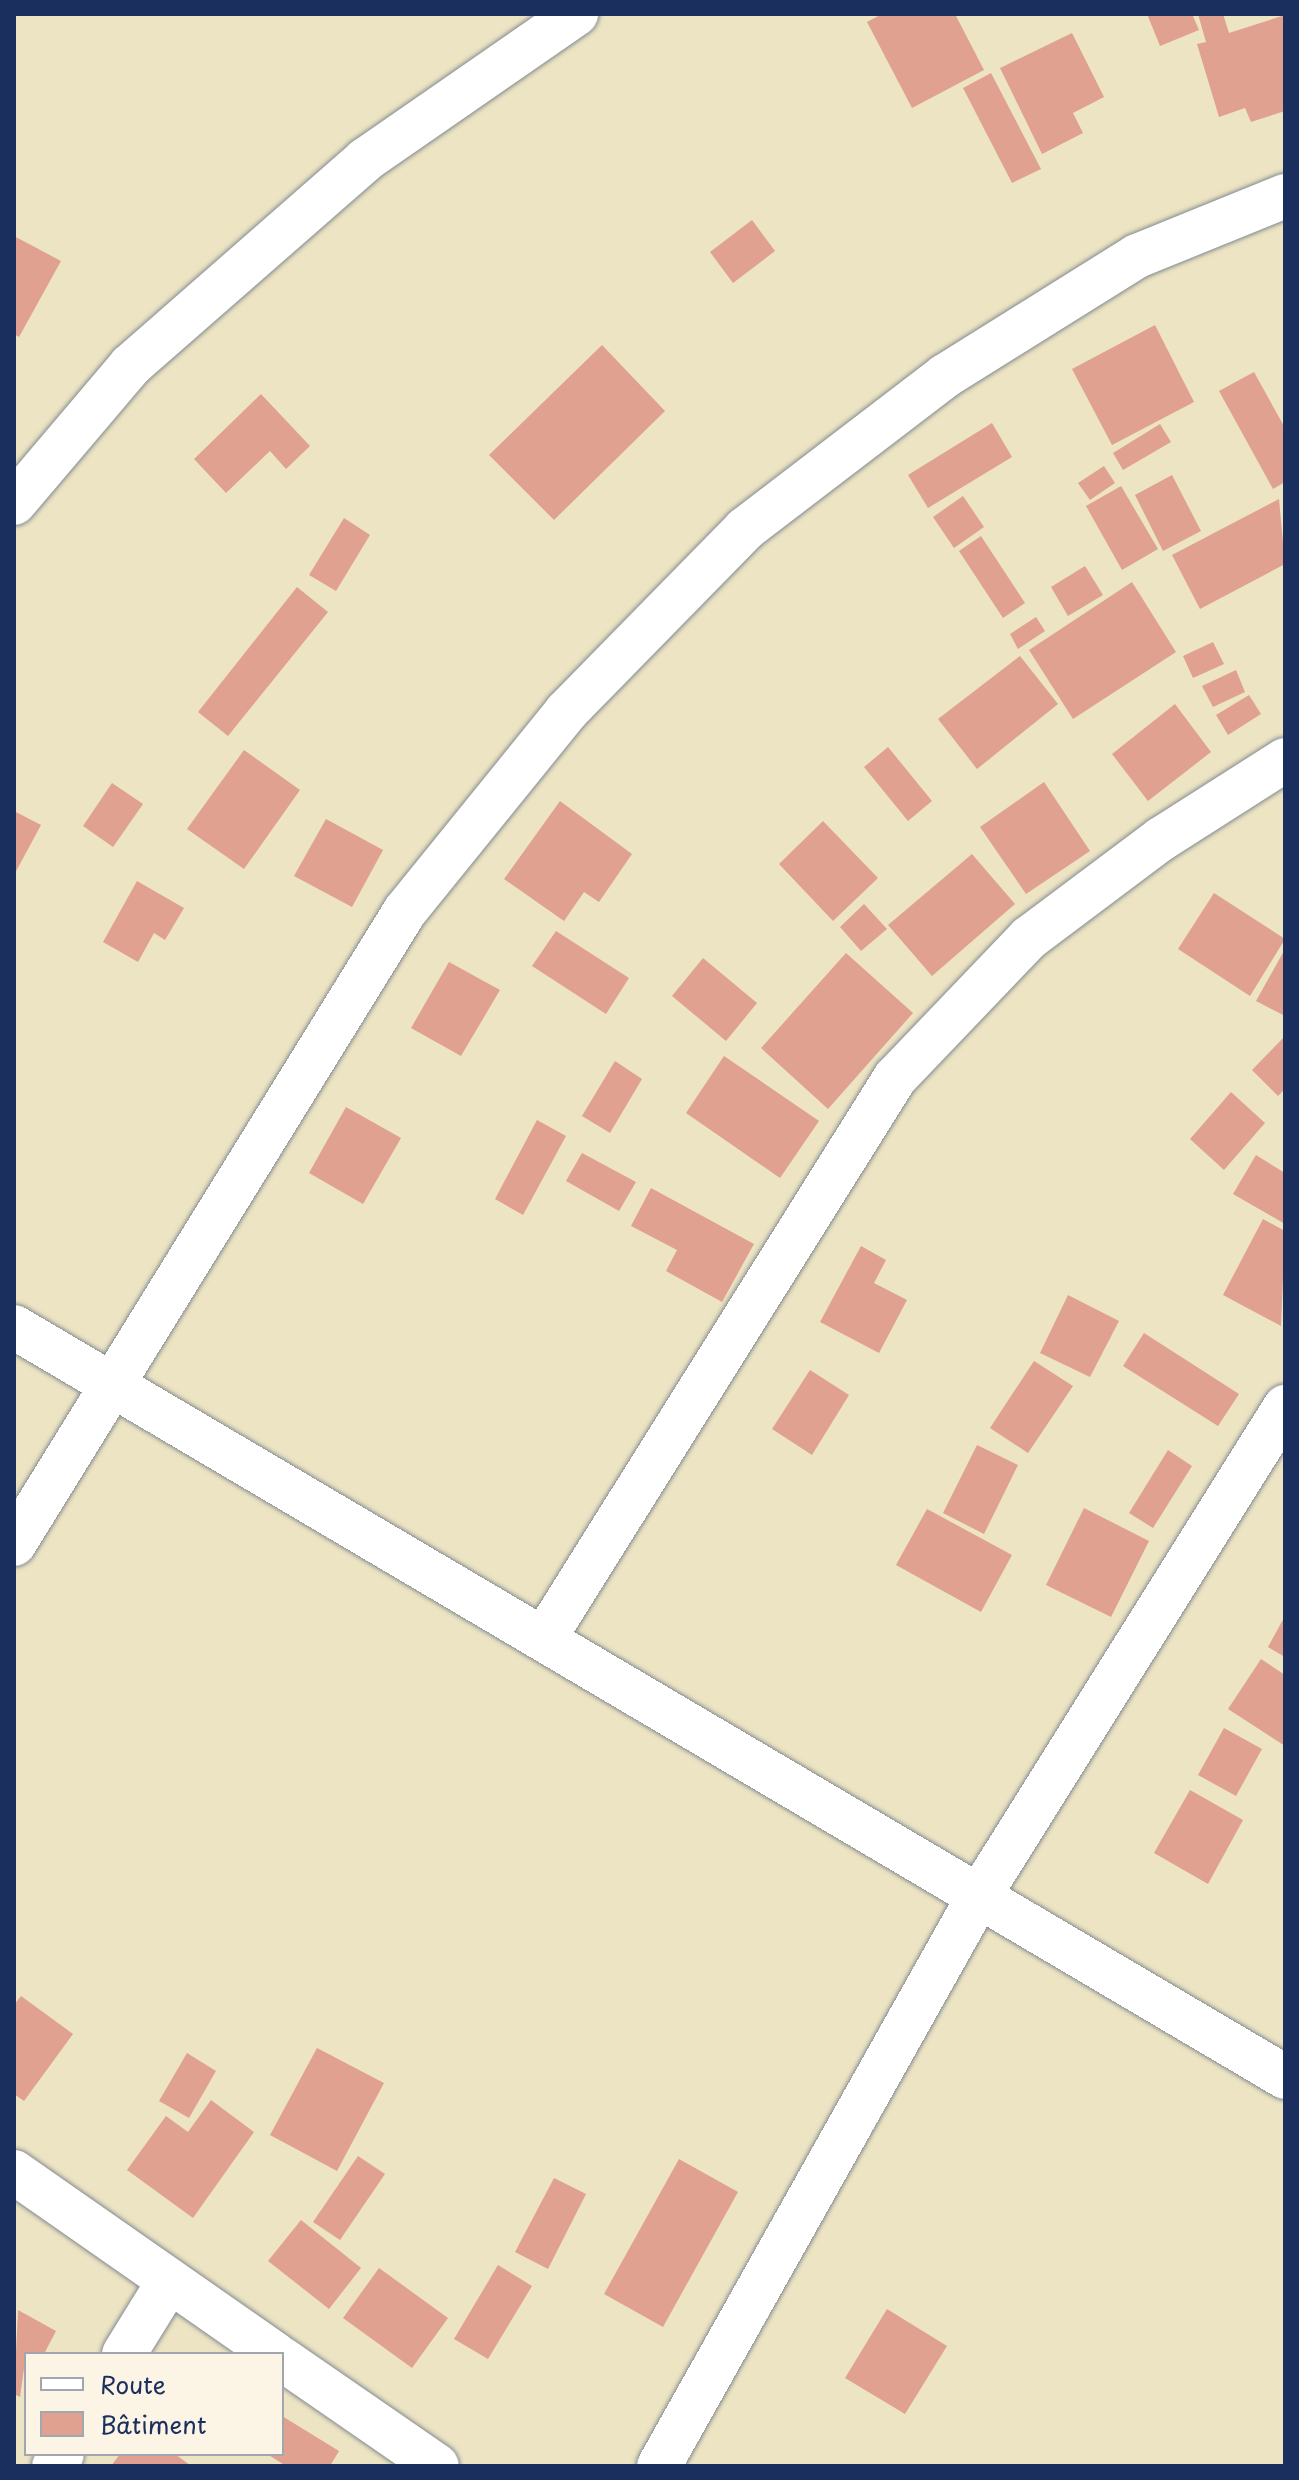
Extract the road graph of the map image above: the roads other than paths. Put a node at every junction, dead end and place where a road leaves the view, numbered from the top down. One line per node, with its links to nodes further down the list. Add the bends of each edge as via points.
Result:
1 (576, 14): 3 (street, via 354,170 130,366)
2 (1285, 196): 6 (street, via 1137,256 945,376 724,551 566,712 405,911)
3 (14, 503)
4 (1285, 760): 9 (street, via 1161,839 1029,938 895,1078)
5 (14, 1327): 6 (street)
6 (115, 1384): 8 (street); 9 (street)
7 (1285, 1407): 10 (street)
8 (14, 1544)
9 (545, 1637): 10 (street)
10 (976, 1901): 11 (street); 18 (street)
11 (1285, 2077)
12 (14, 2172): 13 (street)
13 (169, 2281): 14 (street); 15 (street)
14 (125, 2352)
15 (272, 2352)
16 (284, 2360): 17 (street)
17 (437, 2466)
18 (659, 2466)

